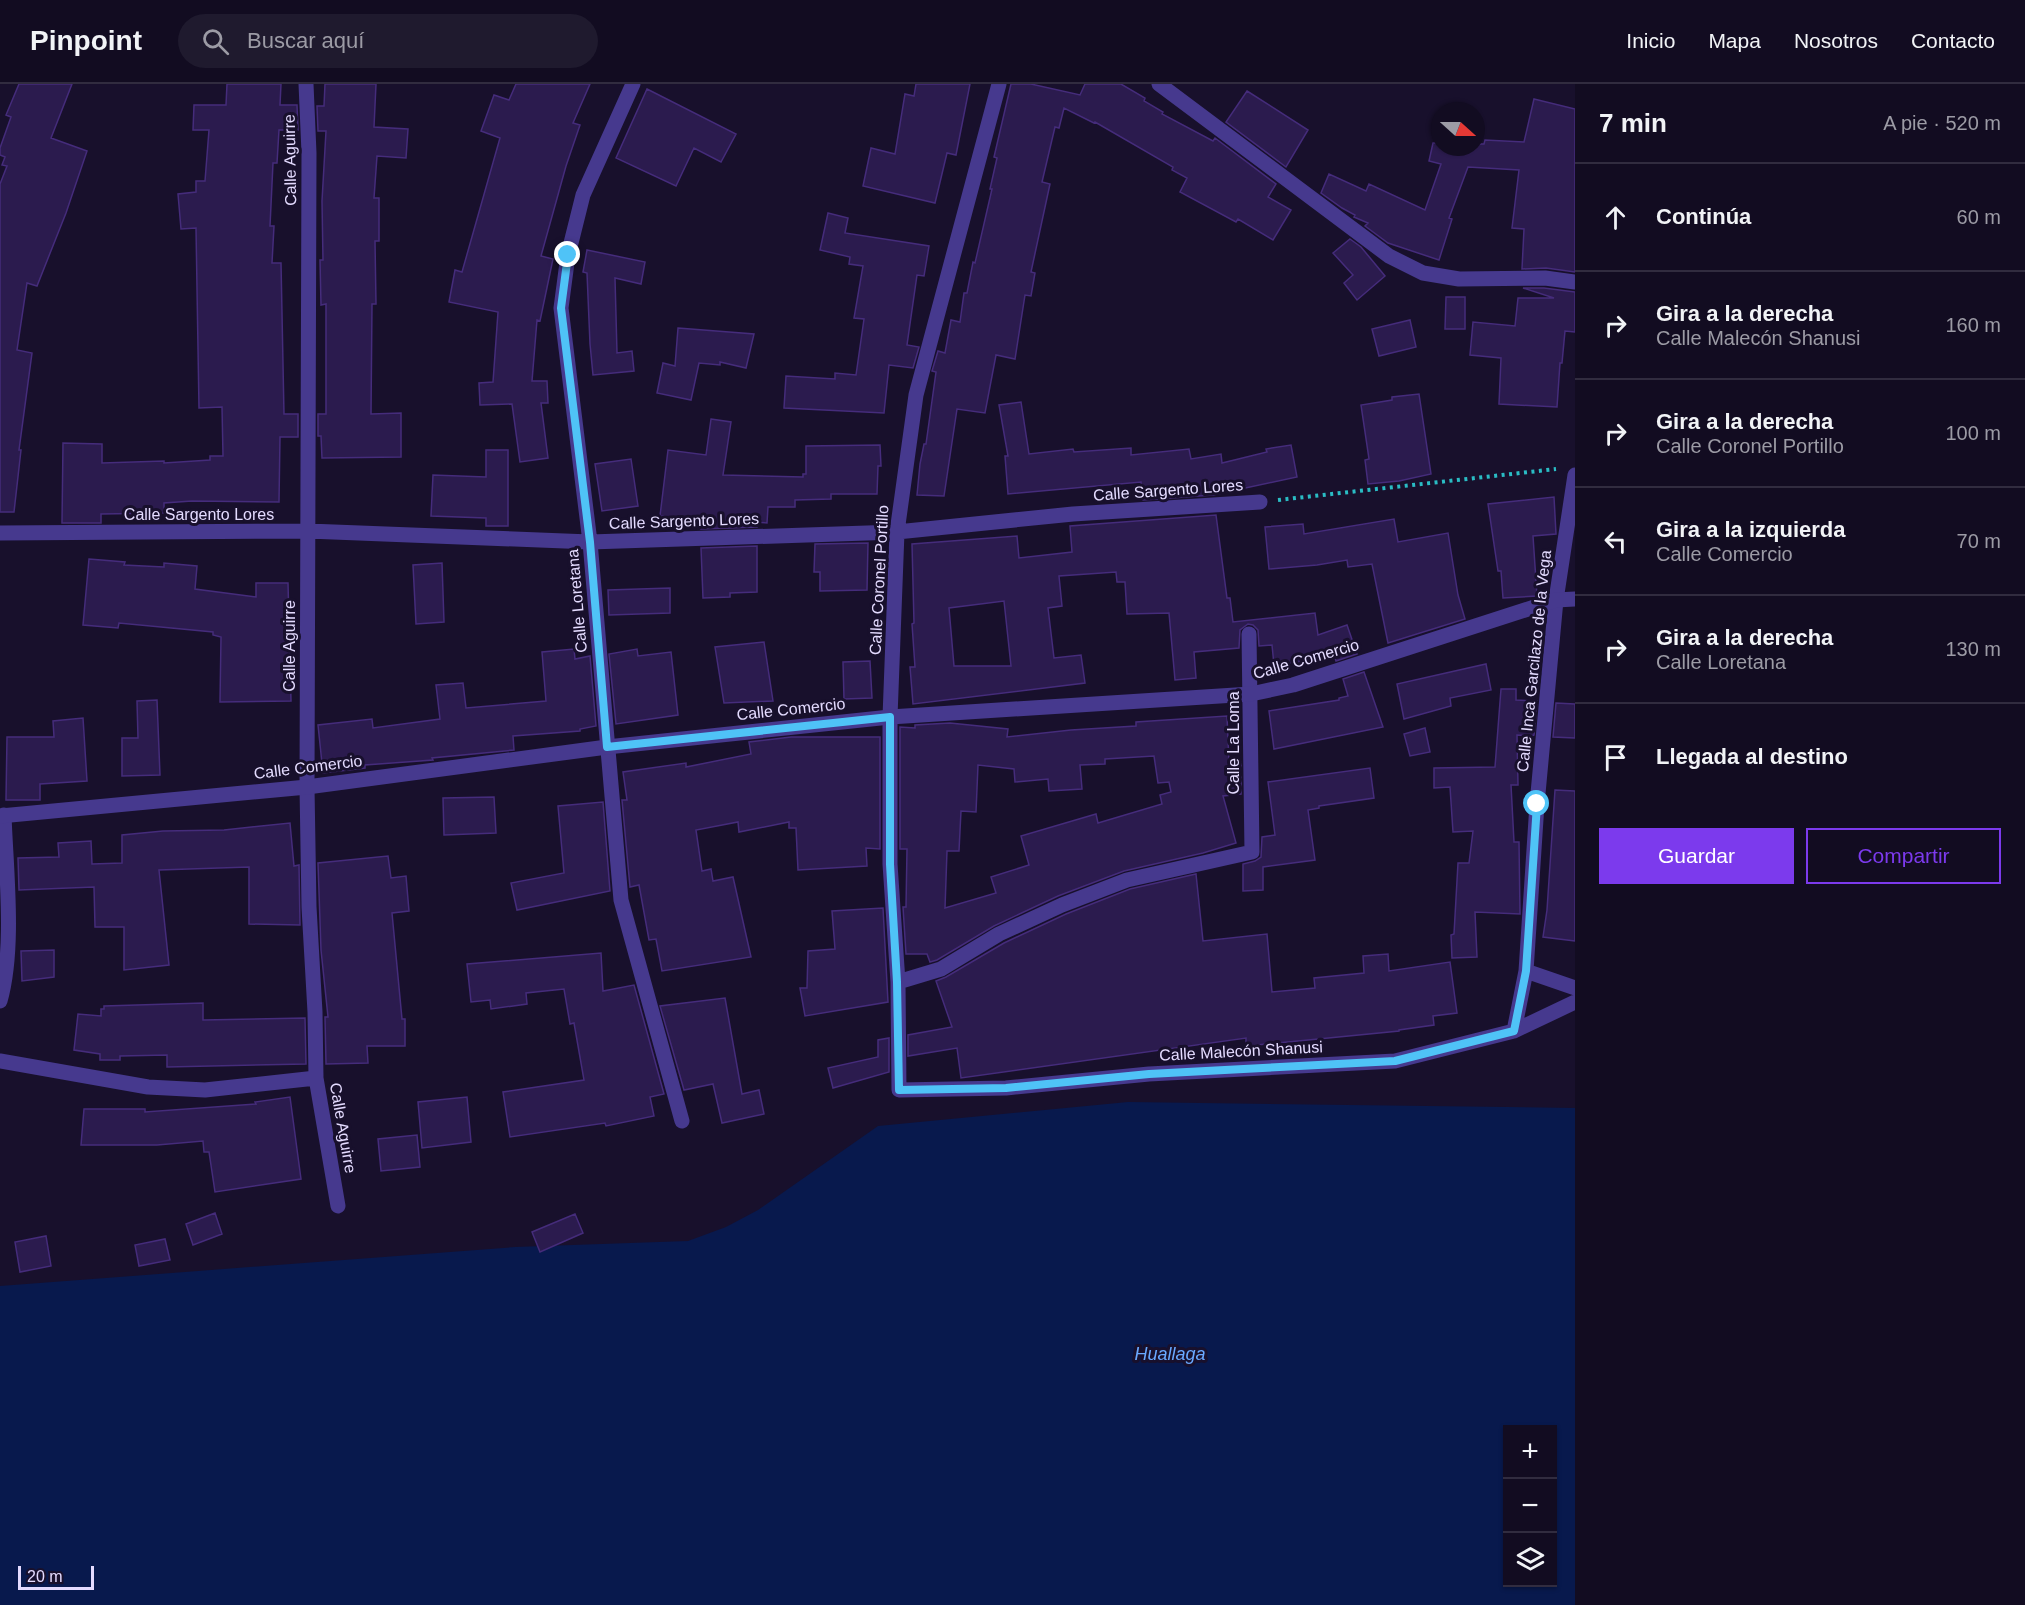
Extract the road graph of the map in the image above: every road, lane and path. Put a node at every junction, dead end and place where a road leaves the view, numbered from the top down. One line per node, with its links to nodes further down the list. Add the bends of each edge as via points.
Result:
1 (306, 84): 8 (street, Calle Aguirre)
2 (633, 84): 11 (street, Calle Loretana, via 583,195 568,255 561,308)
3 (999, 84): 10 (street, Calle Coronel Portillo, via 916,395)
4 (1159, 84): 5 (street, via 1389,256 1423,273 1459,279 1545,278)
5 (1575, 282)
6 (1569, 472): 7 (path); 13 (street, Calle Inca Garcilazo de la Vega)
7 (1260, 502): 10 (street, Calle Sargento Lores, via 1074,514)
8 (308, 531): 9 (street, Calle Sargento Lores); 11 (street, Calle Sargento Lores); 18 (street, Calle Aguirre)
9 (0, 532)
10 (897, 532): 11 (street, Calle Sargento Lores); 16 (street, Calle Coronel Portillo)
11 (590, 542): 17 (street, Calle Loretana)
12 (1575, 599): 13 (street, Calle Comercio)
13 (1556, 600): 15 (street, Calle Comercio, via 1293,685); 20 (street, Calle Inca Garcilazo de la Vega)
14 (1249, 634): 15 (street, Calle La Loma)
15 (1251, 694): 16 (street, Calle Comercio); 21 (street, Calle La Loma, via 1252,852 1127,880 999,934 941,969)
16 (890, 717): 17 (street, Calle Comercio); 21 (street, Calle Coronel Portillo, via 890,864)
17 (607, 747): 18 (street, Calle Comercio); 29 (street, Calle Loretana, via 621,900)
18 (307, 786): 19 (street, Calle Comercio); 27 (street, Calle Aguirre)
19 (2, 815): 23 (street, via 8,939)
20 (1526, 971): 22 (street); 25 (street, Calle Inca Garcilazo de la Vega)
21 (897, 982): 28 (street, Calle Coronel Portillo)
22 (1575, 988)
23 (0, 1001)
24 (1575, 1002): 25 (street, Calle Malecón Shanusi)
25 (1514, 1031): 28 (street, Calle Malecón Shanusi, via 1395,1061 1149,1074 1006,1088)
26 (0, 1061): 27 (street, via 148,1087 183,1089)
27 (316, 1078): 30 (street, Calle Aguirre)
28 (899, 1090)
29 (682, 1121)
30 (338, 1206)

